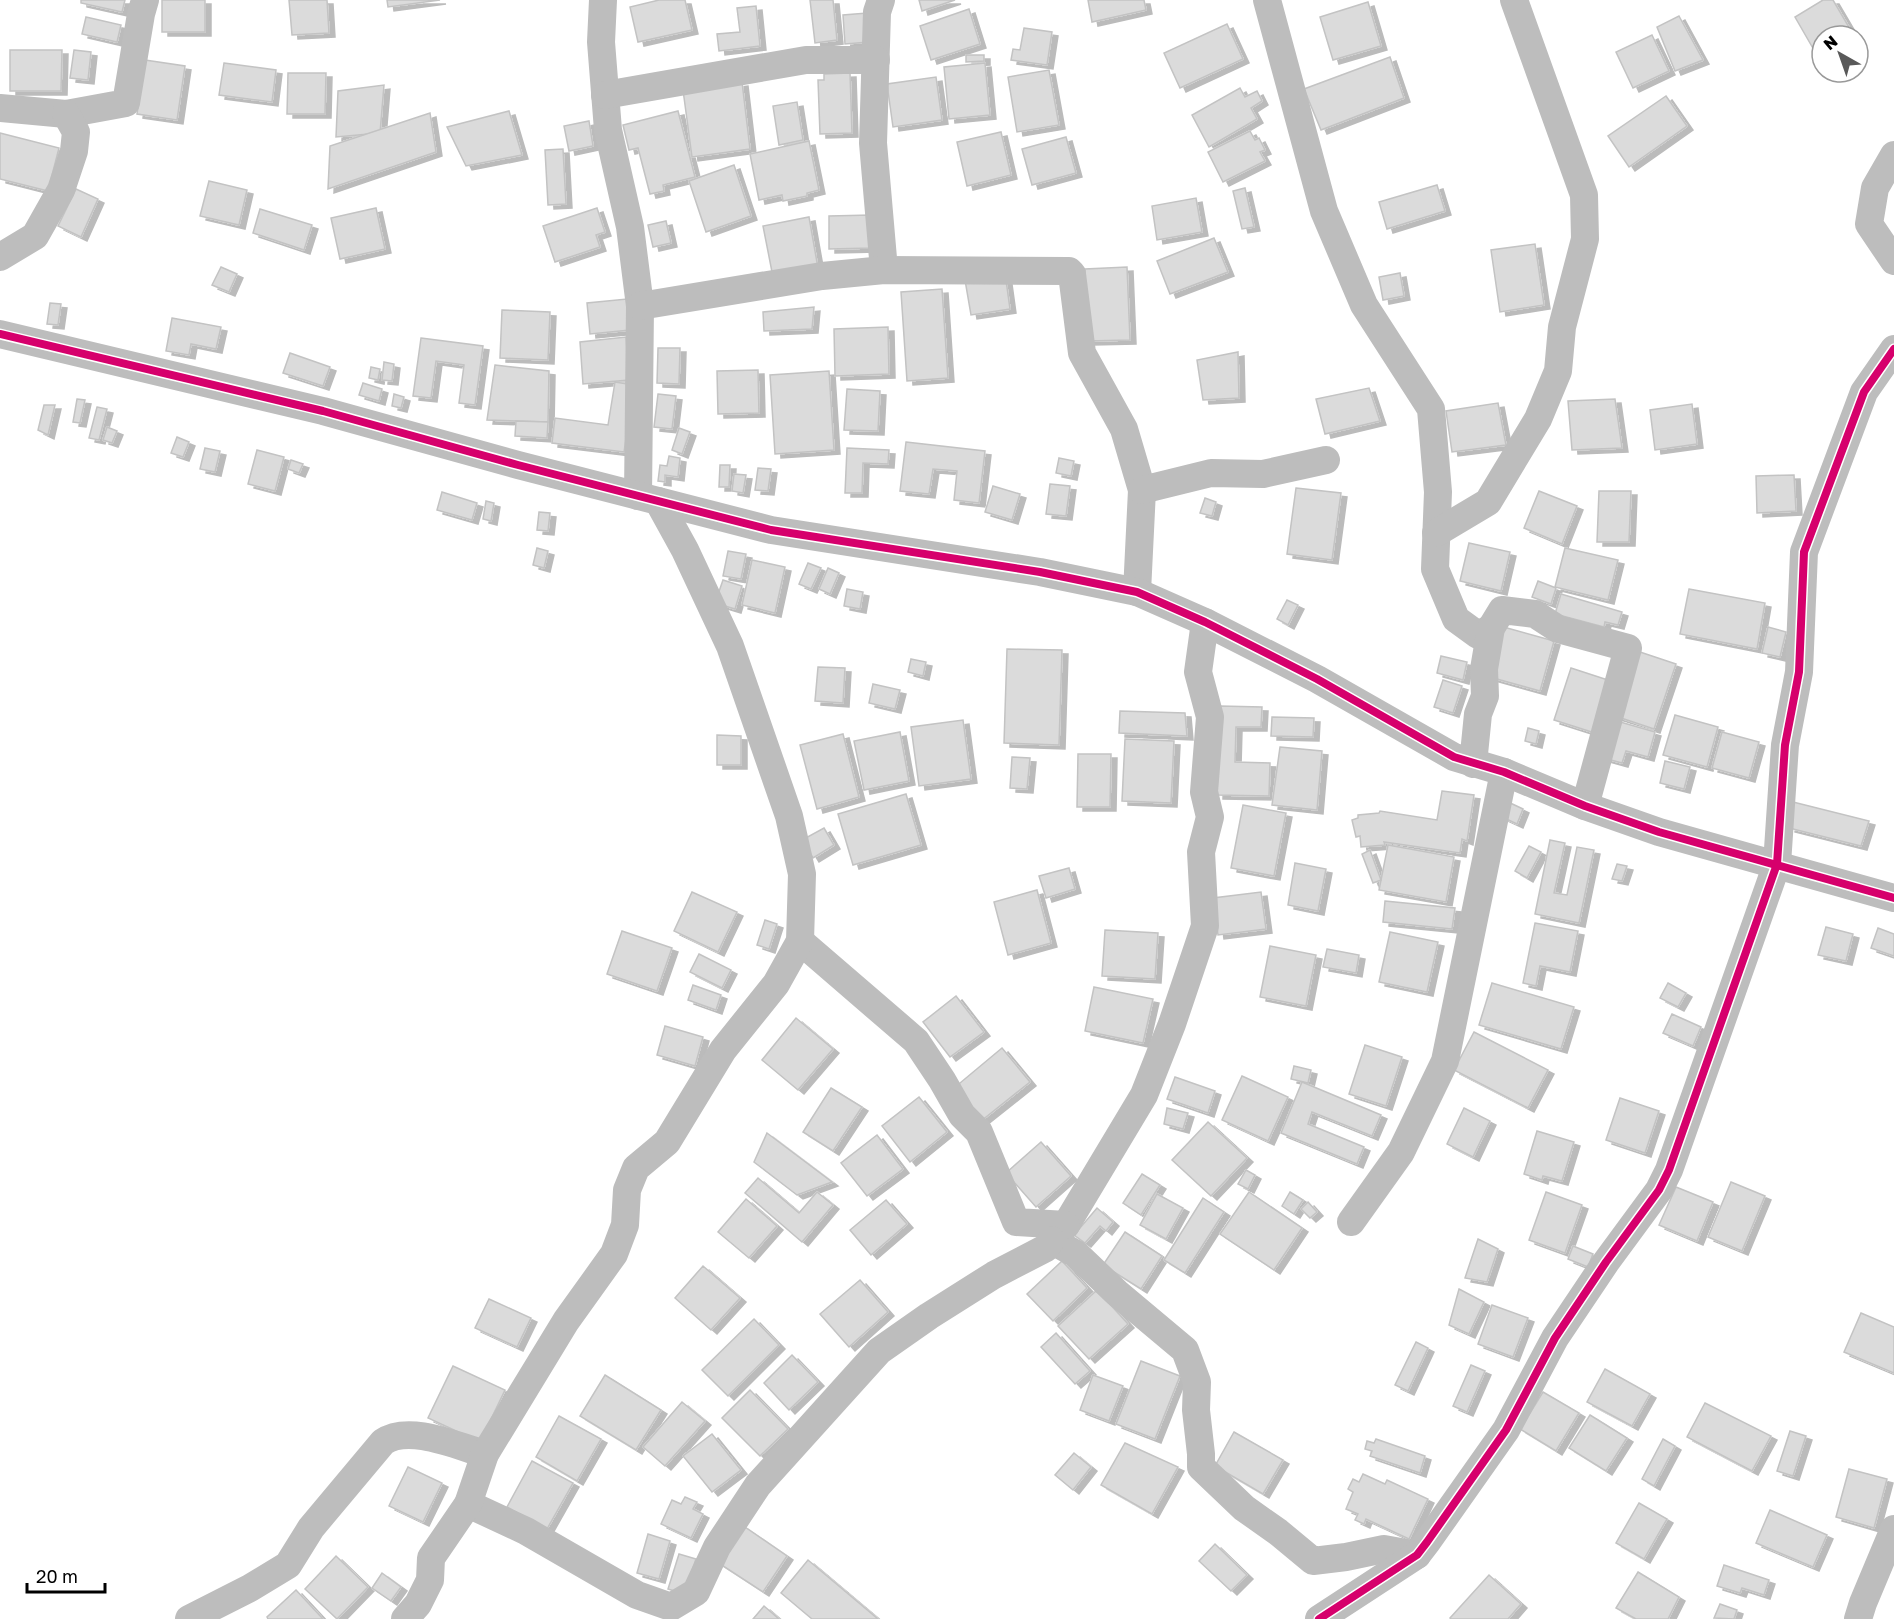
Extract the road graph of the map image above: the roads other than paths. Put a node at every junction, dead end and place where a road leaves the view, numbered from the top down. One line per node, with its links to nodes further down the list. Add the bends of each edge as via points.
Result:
1 (145, 0): 9 (street, via 126,103)
2 (603, 0): 7 (street)
3 (881, 0): 6 (street)
4 (1268, 0): 20 (street, via 1324,211 1364,305 1431,410 1438,492)
5 (1514, 0): 20 (street, via 1584,195 1585,239 1562,327 1558,371 1538,419 1488,502)
6 (876, 60): 7 (street, via 806,60); 13 (street, via 873,143)
7 (605, 95): 14 (street, via 608,130 630,227)
8 (0, 108): 9 (street)
9 (66, 114): 11 (street, via 76,132 74,152 61,190 35,236)
10 (1894, 155): 12 (street, via 1875,188 1869,224)
11 (0, 257)
12 (1894, 261)
13 (884, 270): 14 (street, via 822,276); 18 (street, via 1069,271 1082,353 1124,429)
14 (640, 306): 19 (street)
15 (0, 334): 19 (street, via 323,411)
16 (1894, 350): 27 (street, via 1864,392 1804,552 1799,672 1785,745)
17 (1326, 460): 18 (street, via 1263,474 1211,473)
18 (1142, 490): 21 (street)
19 (648, 499): 21 (street, via 771,530 1040,572); 29 (street, via 685,550 730,646 789,816 802,874)
20 (1436, 533): 23 (street, via 1435,569 1456,619 1478,635)
21 (1137, 592): 22 (street)
22 (1205, 622): 24 (street); 31 (street, via 1198,672 1210,717 1204,792 1210,817 1201,852 1205,926 1143,1095)
23 (1491, 628): 24 (street); 26 (street, via 1502,610 1535,614 1558,629 1628,648)
24 (1473, 764): 25 (street)
25 (1504, 772): 26 (street); 30 (street, via 1445,1061 1401,1152)
26 (1585, 806): 27 (street, via 1659,832)
27 (1777, 864): 28 (street); 35 (street, via 1659,1190 1555,1338 1506,1430)
28 (1894, 898)
29 (800, 941): 31 (street, via 916,1041 962,1115 979,1132 1016,1222); 32 (street, via 776,984 723,1050 667,1142 636,1168 627,1190 625,1226 614,1254 566,1321)
30 (1351, 1222)
31 (1059, 1233): 35 (street, via 1076,1254 1185,1350 1197,1382 1201,1467 1244,1508 1313,1561 1384,1549); 36 (street, via 1046,1248 994,1275 879,1351 758,1485 717,1547 696,1592)
32 (485, 1454): 33 (street); 37 (street, via 416,1435 391,1437 311,1528 288,1565)
33 (468, 1504): 36 (street, via 526,1531); 38 (street, via 431,1558 430,1580)
34 (1894, 1529): 40 (street)
35 (1417, 1555): 39 (street)
36 (675, 1613)
37 (189, 1619)
38 (405, 1619)
39 (1319, 1619)
40 (1858, 1619)

